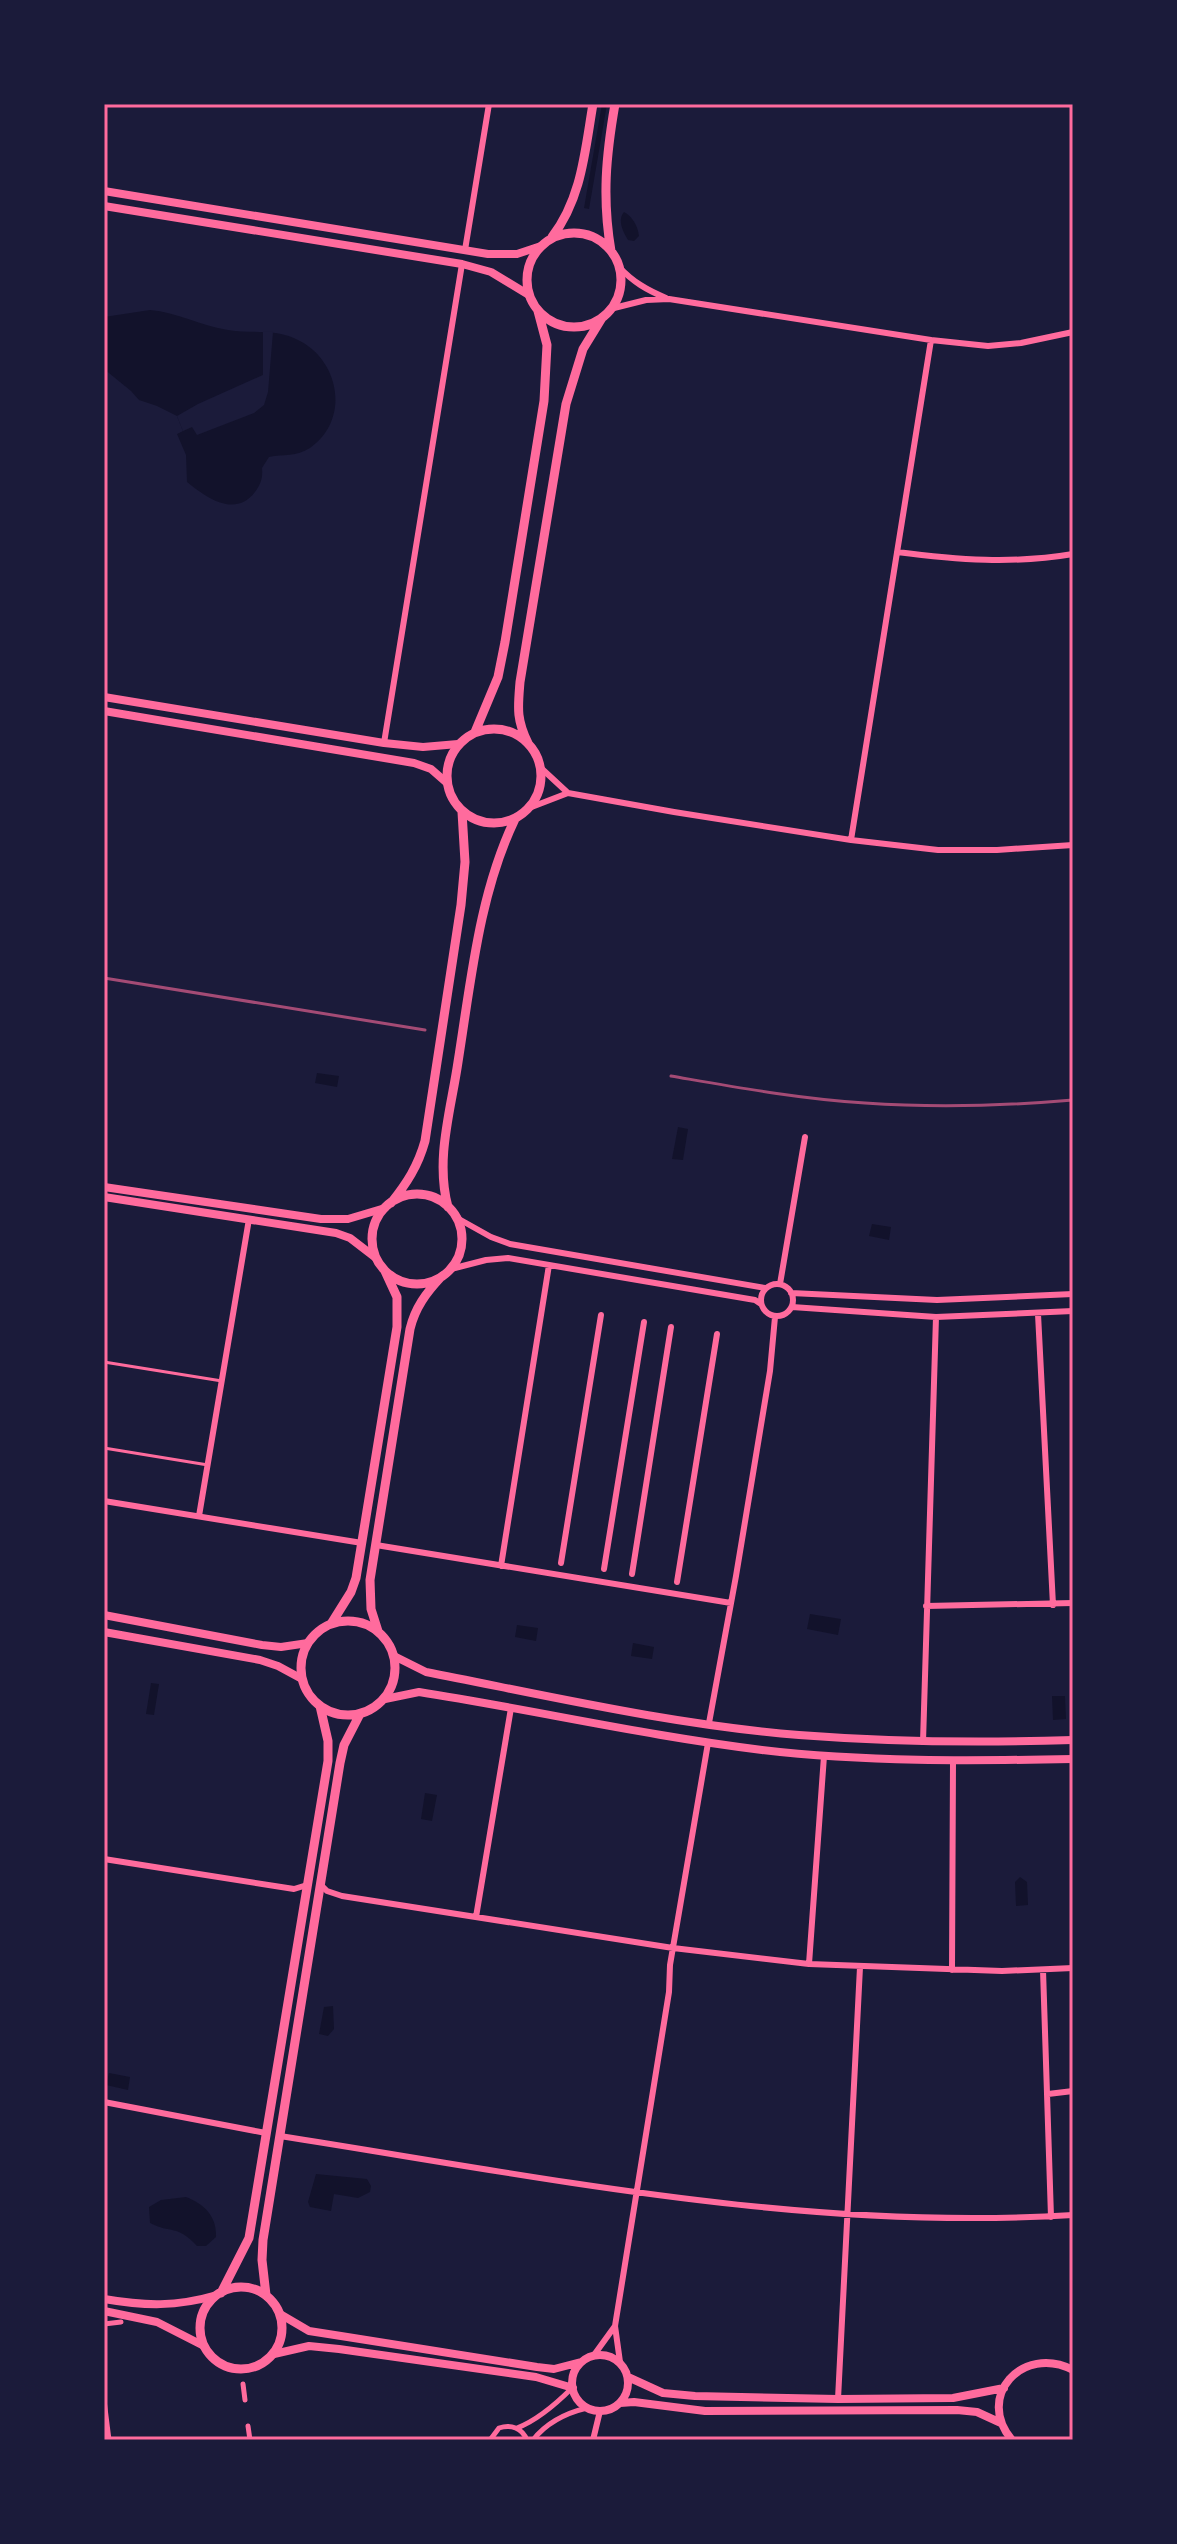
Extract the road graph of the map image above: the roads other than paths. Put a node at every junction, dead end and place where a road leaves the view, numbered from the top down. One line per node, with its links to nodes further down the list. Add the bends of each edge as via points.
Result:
1 (489, 104): 8 (street)
2 (593, 104): 6 (main road, via 581,176)
3 (615, 104): 9 (main road, via 604,186)
4 (104, 191): 8 (street)
5 (104, 206): 10 (street)
6 (551, 238): 7 (main road); 9 (main road, via 580,233)
7 (541, 246): 8 (street, via 517,254); 12 (main road, via 527,272)
8 (465, 250)
9 (611, 251): 11 (main road)
10 (462, 264): 12 (street, via 491,272); 24 (street)
11 (619, 267): 13 (street, via 648,291); 14 (main road, via 619,290)
12 (529, 295): 15 (main road)
13 (669, 299): 14 (street); 18 (street)
14 (610, 309): 16 (main road)
15 (538, 311): 16 (main road, via 565,326); 23 (main road, via 547,345 544,401 498,677)
16 (602, 318): 25 (main road, via 583,349 566,404 520,682 517,713)
17 (1073, 332): 18 (street, via 988,346)
18 (931, 340): 19 (street)
19 (897, 552): 20 (street, via 986,561); 33 (street)
20 (1073, 554)
21 (104, 697): 24 (street)
22 (104, 711): 28 (street, via 414,763)
23 (475, 732): 25 (main road, via 506,730); 26 (main road)
24 (384, 743): 26 (street)
25 (528, 743): 27 (main road)
26 (458, 744): 28 (main road, via 448,764)
27 (541, 768): 29 (street); 30 (main road, via 537,797)
28 (447, 783): 31 (main road)
29 (568, 793): 30 (street); 33 (street)
30 (529, 808): 32 (main road)
31 (462, 812): 32 (main road, via 488,823); 38 (main road, via 461,905 425,1141 407,1184)
32 (515, 819): 39 (main road, via 490,883 467,1009 444,1144)
33 (851, 840): 34 (street, via 938,850)
34 (1073, 845)
35 (805, 1137): 47 (street)
36 (104, 1187): 38 (street, via 321,1219 353,1219)
37 (104, 1197): 41 (street)
38 (388, 1206): 39 (main road, via 420,1194); 42 (main road, via 373,1232)
39 (448, 1207): 40 (main road)
40 (457, 1218): 44 (main road, via 461,1249); 48 (street, via 510,1244)
41 (249, 1219): 42 (street, via 336,1233); 62 (street)
42 (376, 1258): 45 (main road)
43 (549, 1265): 44 (street, via 508,1258); 51 (street); 70 (street)
44 (451, 1269): 46 (main road)
45 (385, 1271): 46 (main road, via 412,1284); 67 (main road, via 397,1297 397,1327)
46 (441, 1277): 68 (main road, via 426,1293 411,1324)
47 (780, 1284): 48 (street); 49 (street)
48 (765, 1288): 51 (street)
49 (791, 1293): 50 (street, via 937,1300); 52 (street)
50 (1073, 1294)
51 (761, 1304): 56 (street)
52 (792, 1307): 56 (street); 57 (street)
53 (1073, 1311): 54 (street)
54 (1038, 1314): 57 (street); 76 (street)
55 (601, 1315): 69 (street)
56 (775, 1317): 74 (street)
57 (936, 1317): 77 (street)
58 (644, 1322): 71 (street)
59 (671, 1327): 72 (street)
60 (717, 1334): 73 (street)
61 (104, 1362): 62 (lane)
62 (222, 1381): 64 (street)
63 (104, 1448): 64 (lane)
64 (208, 1465): 66 (street)
65 (104, 1501): 66 (street)
66 (199, 1516): 67 (street)
67 (362, 1543): 79 (main road, via 351,1592)
68 (376, 1545): 70 (street); 80 (main road, via 370,1580)
69 (561, 1563)
70 (501, 1566): 74 (street)
71 (604, 1569)
72 (632, 1574)
73 (677, 1582)
74 (731, 1603): 89 (street)
75 (1073, 1603): 76 (street)
76 (1053, 1605): 77 (street)
77 (926, 1606): 91 (street)
78 (104, 1615): 82 (street, via 262,1645)
79 (331, 1624): 80 (main road, via 355,1622); 82 (main road)
80 (378, 1631): 83 (main road)
81 (106, 1636): 84 (street, via 260,1660)
82 (308, 1643): 84 (main road)
83 (394, 1656): 85 (main road, via 392,1686); 89 (street, via 426,1672)
84 (302, 1679): 86 (main road)
85 (385, 1699): 87 (street, via 419,1692); 88 (main road)
86 (320, 1706): 88 (main road, via 341,1715); 97 (main road, via 328,1761)
87 (511, 1708): 92 (street); 99 (street)
88 (360, 1714): 98 (main road, via 344,1745)
89 (709, 1723): 91 (street, via 796,1735)
90 (1073, 1740): 91 (street)
91 (923, 1742)
92 (708, 1743): 93 (street); 100 (street)
93 (824, 1756): 95 (street); 101 (street)
94 (1073, 1759): 95 (street)
95 (953, 1762): 104 (street)
96 (104, 1859): 97 (street, via 294,1889)
97 (307, 1885): 109 (main road)
98 (321, 1885): 99 (street, via 342,1896); 110 (main road)
99 (476, 1917): 100 (street)
100 (673, 1948): 101 (street); 111 (street)
101 (809, 1964): 102 (street)
102 (860, 1967): 104 (street); 112 (street)
103 (1073, 1968): 105 (street)
104 (952, 1970): 105 (street)
105 (1043, 1970): 107 (street)
106 (1073, 2091): 107 (street)
107 (1048, 2094): 114 (street)
108 (104, 2102): 109 (street)
109 (266, 2133): 115 (main road, via 249,2238)
110 (280, 2136): 111 (street); 116 (main road, via 263,2246)
111 (637, 2193): 112 (street); 122 (street)
112 (847, 2215): 114 (street); 133 (street)
113 (1073, 2215): 114 (street)
114 (1051, 2217)
115 (219, 2294): 116 (main road, via 247,2287); 117 (street, via 165,2305); 123 (main road, via 201,2319)
116 (266, 2295): 119 (main road)
117 (104, 2299)
118 (104, 2311): 123 (street, via 157,2322)
119 (280, 2314): 124 (main road, via 282,2335); 126 (street, via 309,2331 554,2369)
120 (121, 2322): 121 (street)
121 (104, 2324)
122 (615, 2326): 125 (street); 127 (street)
123 (204, 2346): 124 (main road, via 219,2363 241,2369 253,2368)
124 (274, 2354): 131 (street, via 309,2346 339,2349 536,2377)
125 (594, 2355): 126 (street); 127 (street)
126 (581, 2362): 131 (street)
127 (620, 2362): 129 (street)
128 (1073, 2370): 132 (street, via 1048,2361 1035,2363 1012,2376)
129 (628, 2377): 133 (street, via 678,2395); 136 (street)
130 (243, 2384): 135 (street)
131 (573, 2388): 137 (street); 141 (street)
132 (1004, 2388): 133 (street, via 953,2398); 139 (street)
133 (838, 2399)
134 (104, 2400): 142 (street)
135 (245, 2400)
136 (620, 2403): 138 (street); 139 (street, via 705,2411 957,2410)
137 (587, 2408): 138 (street); 145 (street, via 560,2417)
138 (600, 2411): 146 (street)
139 (1001, 2423): 147 (street)
140 (248, 2426): 143 (street)
141 (517, 2428): 144 (street, via 499,2428); 145 (street)
142 (109, 2440)
143 (250, 2440)
144 (490, 2440)
145 (530, 2440)
146 (593, 2440)
147 (1011, 2440)

